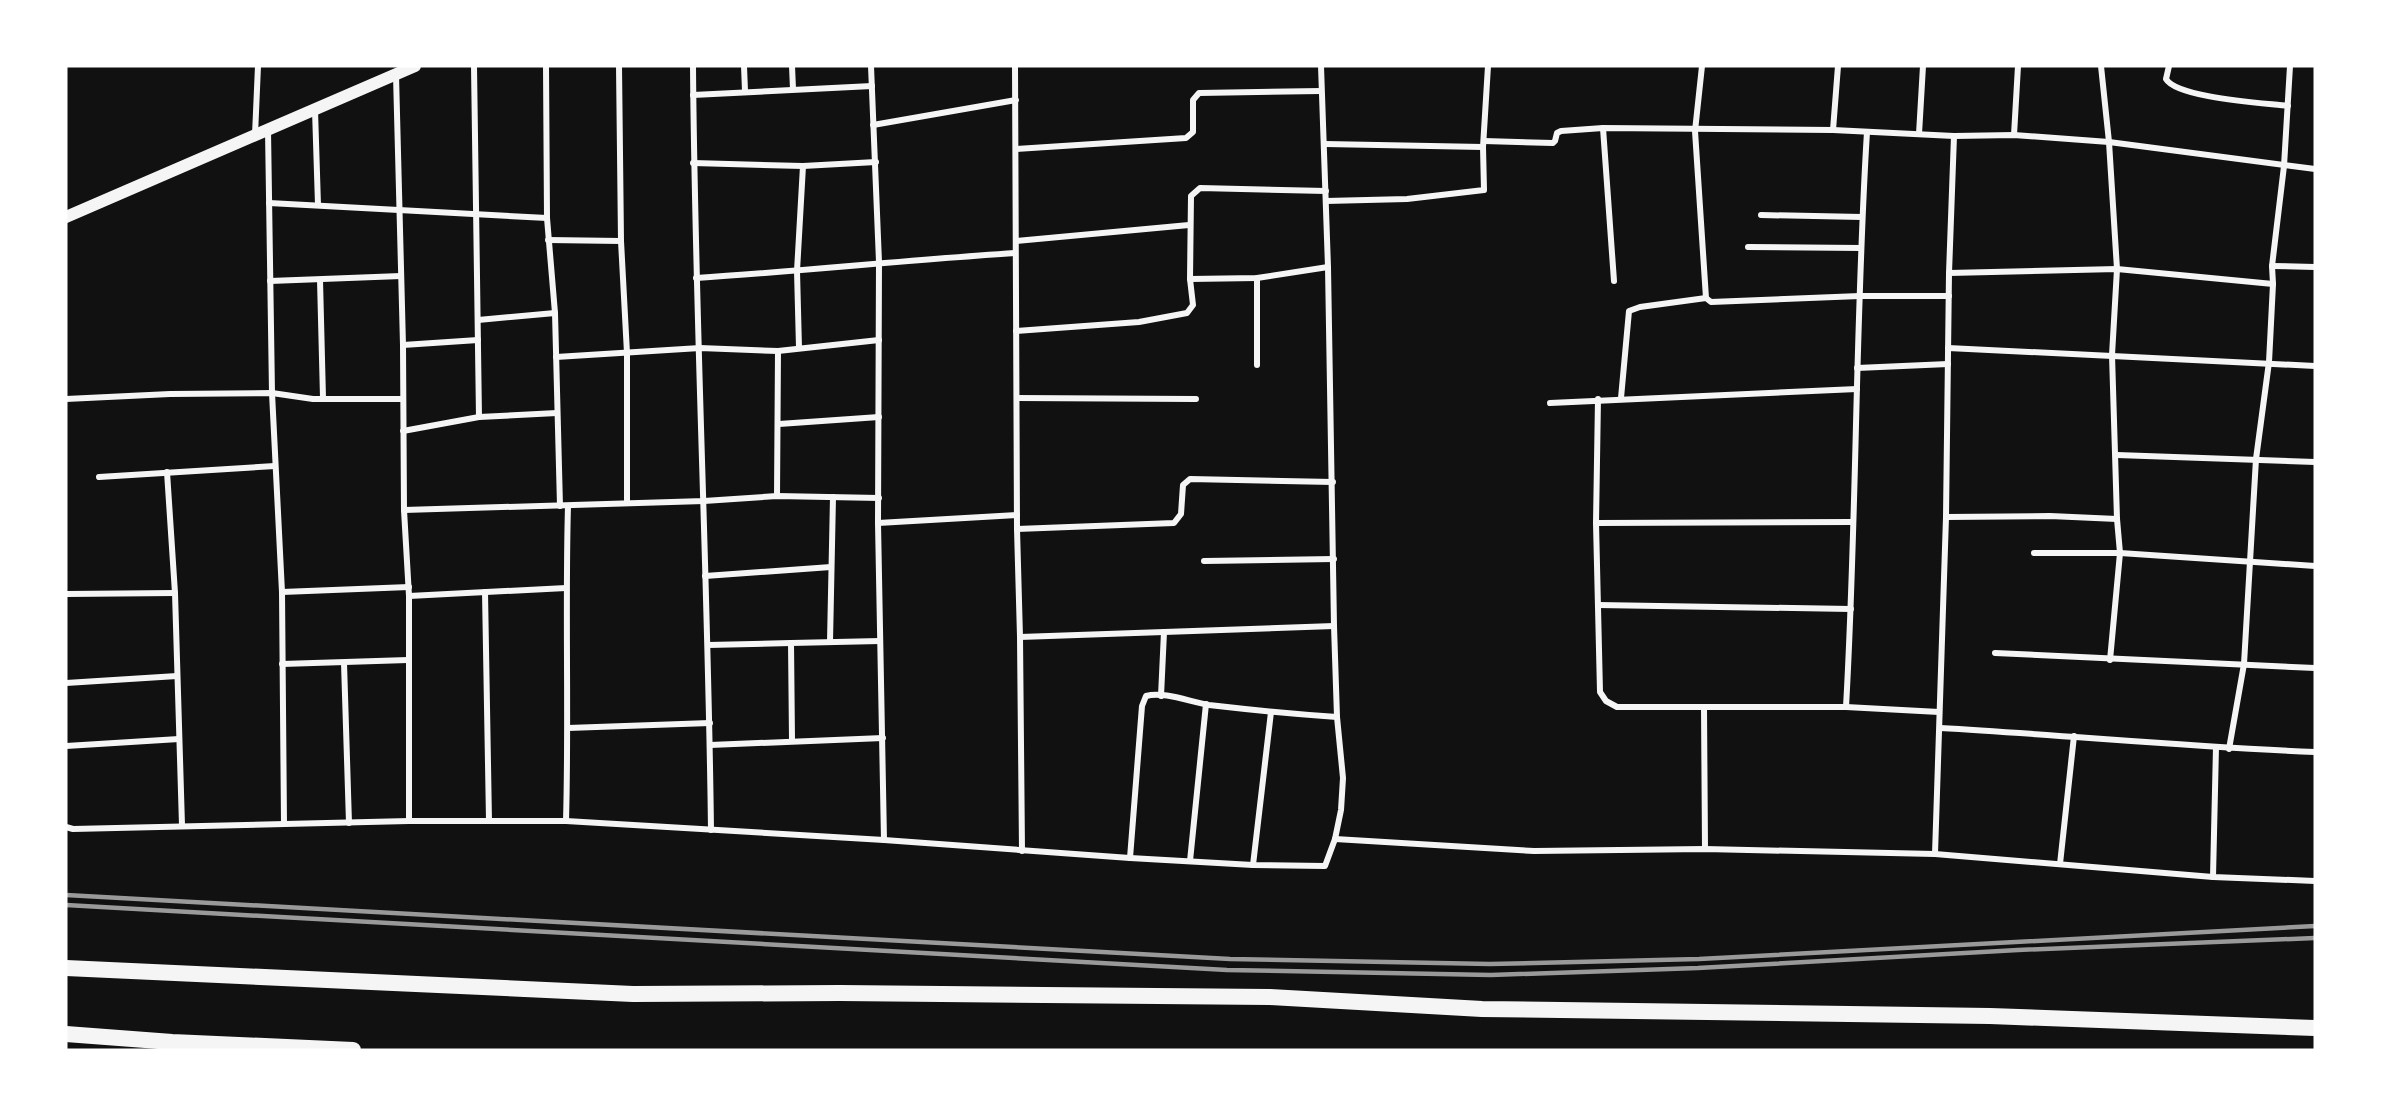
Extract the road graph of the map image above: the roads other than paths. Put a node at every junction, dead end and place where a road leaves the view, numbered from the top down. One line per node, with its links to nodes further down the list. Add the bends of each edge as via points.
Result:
1 (258, 66): 37 (street)
2 (415, 66): 20 (main road)
3 (474, 66): 53 (street)
4 (546, 66): 57 (street)
5 (619, 66): 60 (street)
6 (693, 66): 25 (street)
7 (744, 66): 23 (street)
8 (792, 66): 22 (street)
9 (871, 66): 21 (street)
10 (1015, 66): 26 (street)
11 (1321, 66): 24 (street)
12 (1488, 66): 41 (street)
13 (1702, 66): 32 (street)
14 (1838, 66): 33 (street)
15 (1923, 66): 35 (street)
16 (2018, 66): 36 (street)
17 (2101, 66): 39 (street)
18 (2169, 66): 27 (street, via 2166,79 2175,88)
19 (2290, 66): 27 (street)
20 (396, 74): 28 (main road); 52 (street)
21 (872, 86): 22 (street); 29 (street)
22 (793, 89): 23 (street)
23 (745, 91): 25 (street)
24 (1321, 91): 40 (street); 42 (street, via 1201,93 1193,100 1193,132 1186,138)
25 (693, 95): 44 (street)
26 (1016, 100): 29 (street); 42 (street)
27 (2288, 106): 46 (street)
28 (315, 110): 31 (main road); 51 (street)
29 (873, 124): 43 (street)
30 (1603, 129): 32 (street); 41 (street, via 1561,131 1552,143); 78 (street)
31 (268, 130): 37 (main road); 50 (street)
32 (1695, 130): 33 (street); 82 (street)
33 (1833, 130): 34 (street)
34 (1867, 132): 35 (street); 55 (street)
35 (1919, 134): 38 (street)
36 (2014, 135): 38 (street); 39 (street)
37 (255, 136): 56 (main road)
38 (1954, 136): 71 (street)
39 (2109, 142): 46 (street); 69 (street)
40 (1325, 144): 41 (street); 48 (street)
41 (1483, 144): 49 (street, via 1484,190 1407,199)
42 (1016, 149): 61 (street)
43 (876, 162): 45 (street); 65 (street)
44 (693, 163): 45 (street); 73 (street)
45 (803, 166): 70 (street)
46 (2284, 166): 47 (street); 66 (street)
47 (2315, 169)
48 (1326, 191): 49 (street); 58 (street, via 1200,188 1191,196)
49 (1326, 201): 67 (street)
50 (269, 203): 51 (street); 77 (street)
51 (318, 205): 52 (street)
52 (399, 209): 53 (street); 72 (street)
53 (475, 213): 57 (street); 84 (street)
54 (1761, 215): 55 (street)
55 (1862, 217): 63 (street)
56 (66, 218)
57 (547, 218): 59 (street)
58 (1189, 225): 61 (street); 75 (street)
59 (548, 240): 60 (street); 83 (street)
60 (621, 241): 93 (street)
61 (1016, 241): 64 (street)
62 (1748, 247): 63 (street)
63 (1860, 248): 80 (street)
64 (1015, 253): 65 (street); 85 (street)
65 (879, 262): 70 (street); 87 (street)
66 (2272, 266): 68 (street); 79 (street)
67 (1328, 267): 74 (street); 122 (street)
68 (2315, 267)
69 (2117, 269): 71 (street); 79 (street); 94 (street)
70 (797, 271): 73 (street); 90 (street)
71 (1948, 273): 81 (street)
72 (401, 276): 76 (street); 88 (street)
73 (696, 278): 89 (street)
74 (1257, 278): 75 (street); 98 (street)
75 (1190, 279): 85 (street, via 1193,305 1187,313 1139,322)
76 (320, 280): 77 (street); 103 (street)
77 (270, 281): 102 (street)
78 (1614, 281)
79 (2273, 284): 96 (street)
80 (1860, 296): 81 (street); 82 (street, via 1711,302); 100 (street)
81 (1948, 296): 91 (street)
82 (1706, 298): 105 (street, via 1629,311)
83 (555, 313): 84 (street); 95 (street)
84 (478, 320): 86 (street)
85 (1016, 331): 104 (street)
86 (478, 340): 88 (street); 112 (street)
87 (879, 340): 90 (street); 113 (street)
88 (403, 345): 107 (street)
89 (700, 348): 92 (street); 93 (street); 126 (street)
90 (798, 348): 92 (street)
91 (1948, 348): 94 (street); 97 (street)
92 (778, 351): 114 (street)
93 (627, 353): 95 (street); 127 (street)
94 (2112, 355): 96 (street); 116 (street)
95 (556, 357): 111 (street)
96 (2269, 362): 99 (street); 117 (street)
97 (1948, 364): 100 (street); 131 (street)
98 (1257, 365)
99 (2315, 366)
100 (1857, 368): 101 (street)
101 (1857, 388): 105 (street); 133 (street)
102 (272, 393): 103 (street); 106 (street); 119 (street)
103 (323, 398): 107 (street)
104 (1017, 398): 108 (street); 130 (street)
105 (1621, 398): 109 (street)
106 (66, 399)
107 (402, 399): 115 (street)
108 (1196, 399)
109 (1598, 399): 110 (street); 135 (street)
110 (1550, 403)
111 (557, 412): 112 (street); 128 (street)
112 (479, 417): 115 (street)
113 (879, 417): 114 (street); 125 (street)
114 (779, 424): 123 (street)
115 (403, 431): 129 (street)
116 (2117, 455): 117 (street); 132 (street)
117 (2256, 459): 118 (street); 141 (street)
118 (2315, 462)
119 (275, 466): 120 (street); 147 (street)
120 (167, 472): 121 (street); 149 (street)
121 (99, 477)
122 (1333, 482): 136 (street, via 1191,479 1184,485 1181,514 1174,523); 139 (street)
123 (777, 496): 124 (street); 126 (street)
124 (833, 497): 125 (street); 143 (street)
125 (879, 498): 134 (street)
126 (704, 501): 127 (street); 144 (street)
127 (627, 502): 128 (street)
128 (564, 506): 129 (street); 146 (street)
129 (404, 510): 145 (street)
130 (1017, 515): 134 (street); 136 (street)
131 (1946, 517): 132 (street); 174 (street)
132 (2117, 519): 138 (street)
133 (1853, 522): 135 (street); 153 (street)
134 (878, 523): 157 (street)
135 (1596, 523): 152 (street)
136 (1017, 529): 156 (street)
137 (2034, 553): 138 (street)
138 (2120, 553): 141 (street); 163 (street)
139 (1334, 559): 140 (street); 154 (street)
140 (1204, 561)
141 (2250, 561): 142 (street); 166 (street)
142 (2315, 566)
143 (831, 567): 144 (street); 158 (street)
144 (705, 576): 160 (street)
145 (409, 587): 147 (street); 151 (street)
146 (566, 588): 148 (street); 178 (street)
147 (282, 592): 165 (street)
148 (485, 592): 151 (street); 190 (street)
149 (175, 593): 150 (street); 168 (street)
150 (66, 594)
151 (409, 596): 162 (street)
152 (1598, 605): 153 (street); 172 (street, via 1600,692 1606,701 1617,707)
153 (1851, 609): 173 (street)
154 (1334, 626): 155 (street); 176 (street)
155 (1164, 632): 156 (street); 170 (street)
156 (1020, 637): 200 (street)
157 (880, 641): 158 (street); 182 (street)
158 (830, 642): 159 (street)
159 (791, 643): 160 (street); 183 (street)
160 (708, 645): 177 (street)
161 (1995, 653): 163 (street)
162 (408, 660): 164 (street); 189 (street)
163 (2110, 660): 166 (street)
164 (344, 663): 165 (street); 192 (street)
165 (282, 664): 193 (street)
166 (2244, 664): 167 (street); 187 (street)
167 (2315, 668)
168 (177, 675): 169 (street); 181 (street)
169 (66, 683)
170 (1161, 696): 171 (street); 202 (street, via 1146,696 1142,706)
171 (1206, 704): 175 (street); 203 (street)
172 (1704, 707): 173 (street); 199 (street)
173 (1846, 707): 174 (street)
174 (1939, 711): 179 (street)
175 (1271, 712): 176 (street); 205 (street)
176 (1337, 717): 197 (street, via 1343,778)
177 (710, 723): 178 (street); 184 (street)
178 (568, 728): 191 (street)
179 (1940, 728): 180 (street); 201 (street)
180 (2074, 736): 186 (street); 204 (street)
181 (179, 738): 185 (street); 194 (street)
182 (883, 738): 183 (street); 198 (street)
183 (792, 740): 184 (street)
184 (710, 745): 196 (street)
185 (66, 746)
186 (2216, 747): 187 (street); 206 (street)
187 (2229, 749): 188 (street)
188 (2315, 752)
189 (409, 821): 190 (street); 192 (street)
190 (489, 821): 191 (street)
191 (566, 821): 196 (street)
192 (349, 823): 193 (street)
193 (284, 824): 194 (street)
194 (182, 825): 195 (street)
195 (66, 827)
196 (711, 830): 198 (street)
197 (1335, 839): 199 (street, via 1534,851); 205 (street, via 1325,866)
198 (884, 840): 200 (street)
199 (1705, 849): 201 (street)
200 (1022, 851): 202 (street)
201 (1935, 854): 204 (street)
202 (1130, 858): 203 (street)
203 (1190, 861): 205 (street)
204 (2060, 864): 206 (street)
205 (1253, 865)
206 (2212, 877): 207 (street)
207 (2315, 881)
208 (66, 968): 209 (highway, via 633,994 1270,997 1482,1009 1990,1016)
209 (2315, 1028)
210 (66, 1034): 211 (highway)
211 (353, 1050)

